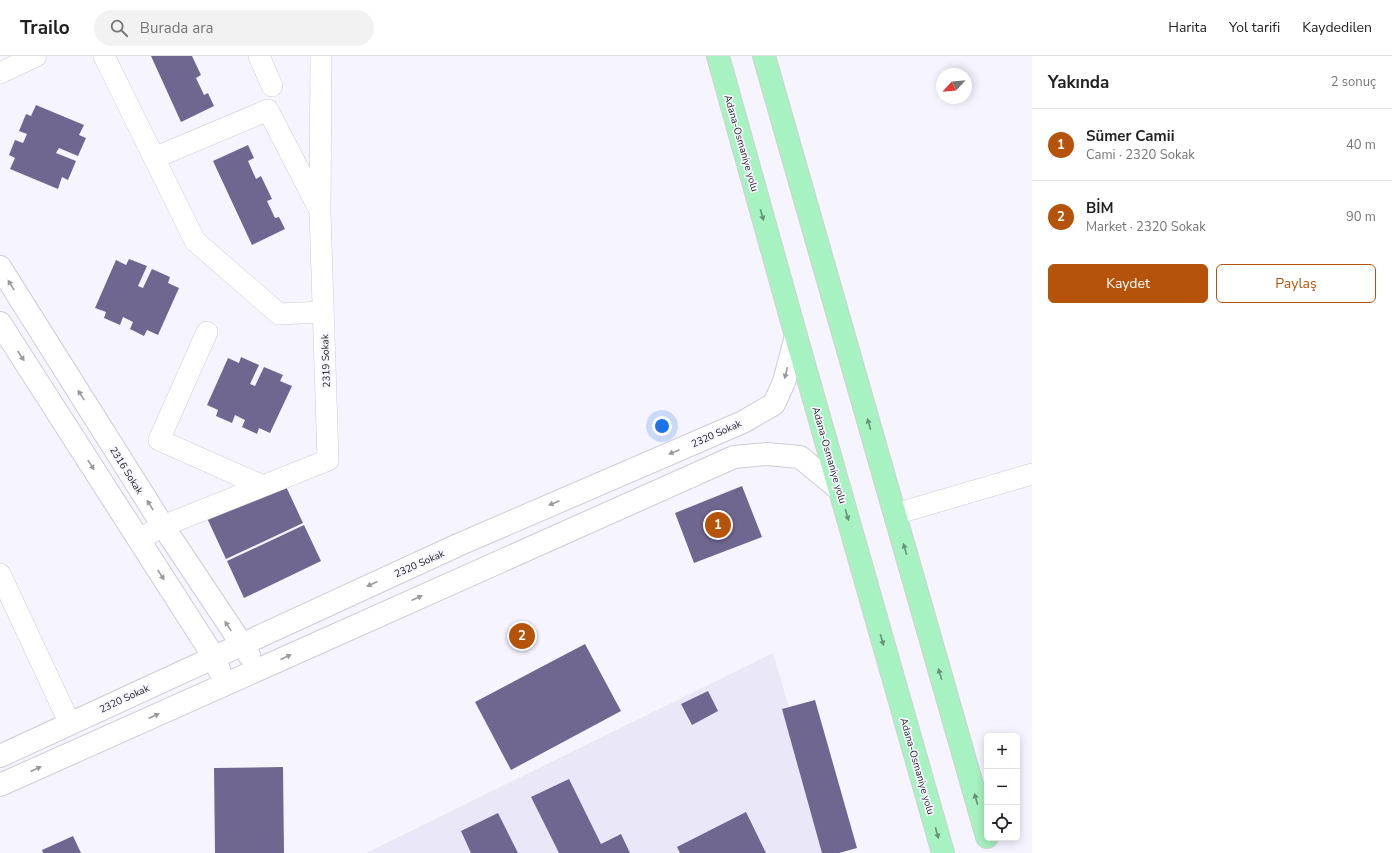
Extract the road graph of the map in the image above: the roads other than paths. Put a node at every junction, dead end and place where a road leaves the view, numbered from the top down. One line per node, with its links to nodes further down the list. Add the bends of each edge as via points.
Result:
1 (36, 56): 7 (street)
2 (104, 56): 9 (street)
3 (259, 56): 8 (street)
4 (321, 56): 10 (street, 2319 Sokak)
5 (718, 56): 15 (highway, Adana-Osmaniye yolu, one-way to 15)
6 (764, 56): 19 (highway, one-way to 6)
7 (0, 73)
8 (272, 86)
9 (154, 158): 10 (street, via 268,110); 12 (street, via 195,241 279,314)
10 (320, 211): 12 (street, 2319 Sokak)
11 (0, 267): 20 (street, 2316 Sokak, one-way to 11)
12 (323, 312): 17 (street, 2319 Sokak, via 328,460)
13 (0, 323): 21 (street, one-way to 21)
14 (207, 332): 17 (street, via 159,440)
15 (796, 336): 18 (highway, Adana-Osmaniye yolu); 23 (street, 2320 Sokak, one-way to 23, via 784,382 774,404 743,422 458,545)
16 (1032, 474): 19 (street)
17 (263, 486): 20 (street, 2319 Sokak)
18 (840, 490): 25 (street, one-way to 18, via 734,457 767,454 800,457); 32 (highway, Adana-Osmaniye yolu, one-way to 32)
19 (895, 514): 30 (highway, one-way to 19)
20 (163, 526): 21 (street, 2319 Sokak); 23 (street, 2316 Sokak, one-way to 20)
21 (139, 539): 24 (street, one-way to 24)
22 (0, 574): 27 (street)
23 (241, 645): 24 (street, 2320 Sokak); 25 (street, 2316 Sokak)
24 (214, 657): 26 (street); 27 (street, 2320 Sokak)
25 (259, 669): 26 (street)
26 (225, 684): 29 (street, one-way to 26)
27 (70, 724): 28 (street, 2320 Sokak)
28 (0, 756)
29 (0, 785)
30 (984, 826)
31 (988, 841): 33 (highway)
32 (943, 853)
33 (992, 853)

